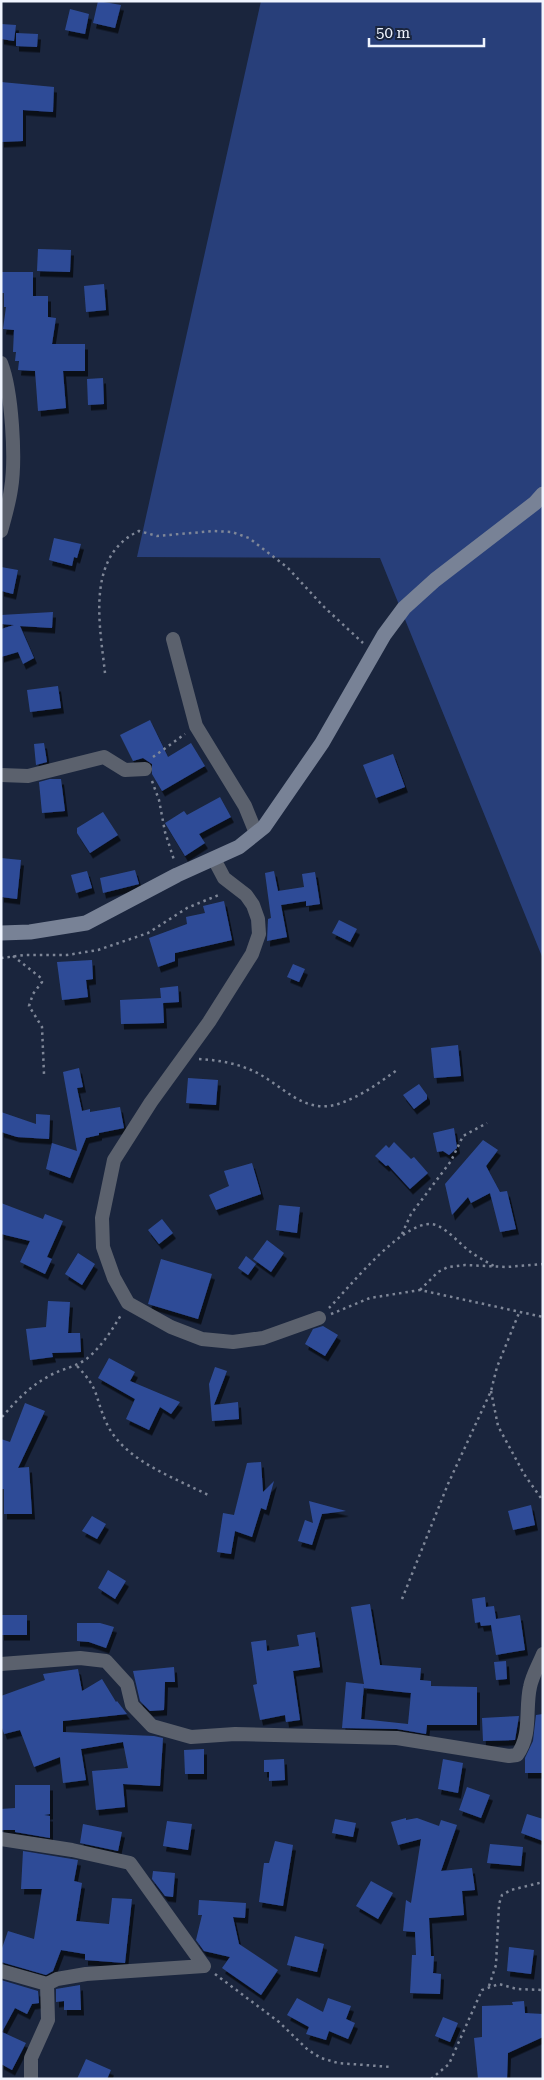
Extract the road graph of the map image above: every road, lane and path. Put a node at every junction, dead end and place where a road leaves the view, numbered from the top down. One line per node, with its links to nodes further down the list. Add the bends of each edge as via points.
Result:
1 (1, 363): 2 (street, via 8,394 13,460)
2 (6, 490): 4 (street)
3 (543, 494): 6 (main road, via 404,608)
4 (1, 531)
5 (174, 639): 8 (street)
6 (374, 652): 7 (path, via 322,606 288,568 249,538 232,532 157,536 139,531 120,544 105,563 100,605); 11 (main road, via 322,743 277,810)
7 (105, 673)
8 (196, 726): 9 (path, via 150,759); 11 (street, via 245,806)
9 (145, 769): 10 (street, via 125,770 104,757 28,776); 13 (path, via 159,800)
10 (1, 775)
11 (256, 833): 12 (main road, via 239,847)
12 (214, 859): 13 (main road); 14 (street, via 224,878)
13 (177, 875): 15 (main road, via 86,923 30,932)
14 (238, 888): 16 (path, via 187,908 148,933 121,943 67,955); 18 (street, via 256,912 259,934 252,954)
15 (1, 932)
16 (13, 956): 17 (path); 20 (path, via 41,978 30,1006 42,1027)
17 (1, 958)
18 (183, 1058): 19 (path, via 233,1064 253,1071 291,1097 322,1107 339,1104 360,1094); 26 (street, via 150,1102 114,1160 107,1187 102,1218 103,1247)
19 (397, 1070)
20 (44, 1074)
21 (487, 1123): 22 (path, via 463,1136 452,1161 411,1214)
22 (402, 1235): 24 (path, via 417,1226 437,1225); 29 (path)
23 (543, 1264): 24 (path)
24 (494, 1266): 25 (path, via 448,1267)
25 (420, 1290): 27 (path); 29 (path, via 370,1298)
26 (128, 1304): 29 (street, via 202,1339 232,1342 263,1338); 30 (path, via 106,1338)
27 (519, 1313): 28 (path); 31 (path)
28 (543, 1317)
29 (320, 1318)
30 (77, 1366): 32 (path, via 50,1375 26,1391); 33 (path, via 92,1381 106,1423 130,1452 159,1472)
31 (491, 1391): 34 (path, via 498,1426); 35 (path, via 448,1484)
32 (2, 1417)
33 (210, 1496)
34 (543, 1501)
35 (402, 1599)
36 (543, 1654): 37 (street, via 530,1686 524,1743 517,1755 509,1756 397,1738 235,1734 191,1737 152,1726 132,1705 127,1684 106,1661 80,1658)
37 (1, 1664)
38 (1, 1839): 40 (street, via 130,1863)
39 (543, 1882): 43 (path, via 502,1895 496,1965)
40 (204, 1966): 42 (street, via 86,1974 57,1978); 45 (path, via 321,2058 338,2063)
41 (1, 1971): 42 (street)
42 (47, 1984): 46 (street, via 48,2020 31,2058)
43 (489, 1986): 44 (path, via 499,1984 517,1989); 47 (path, via 482,1990 448,2064)
44 (543, 1990)
45 (391, 2067)
46 (31, 2079)
47 (431, 2079)

